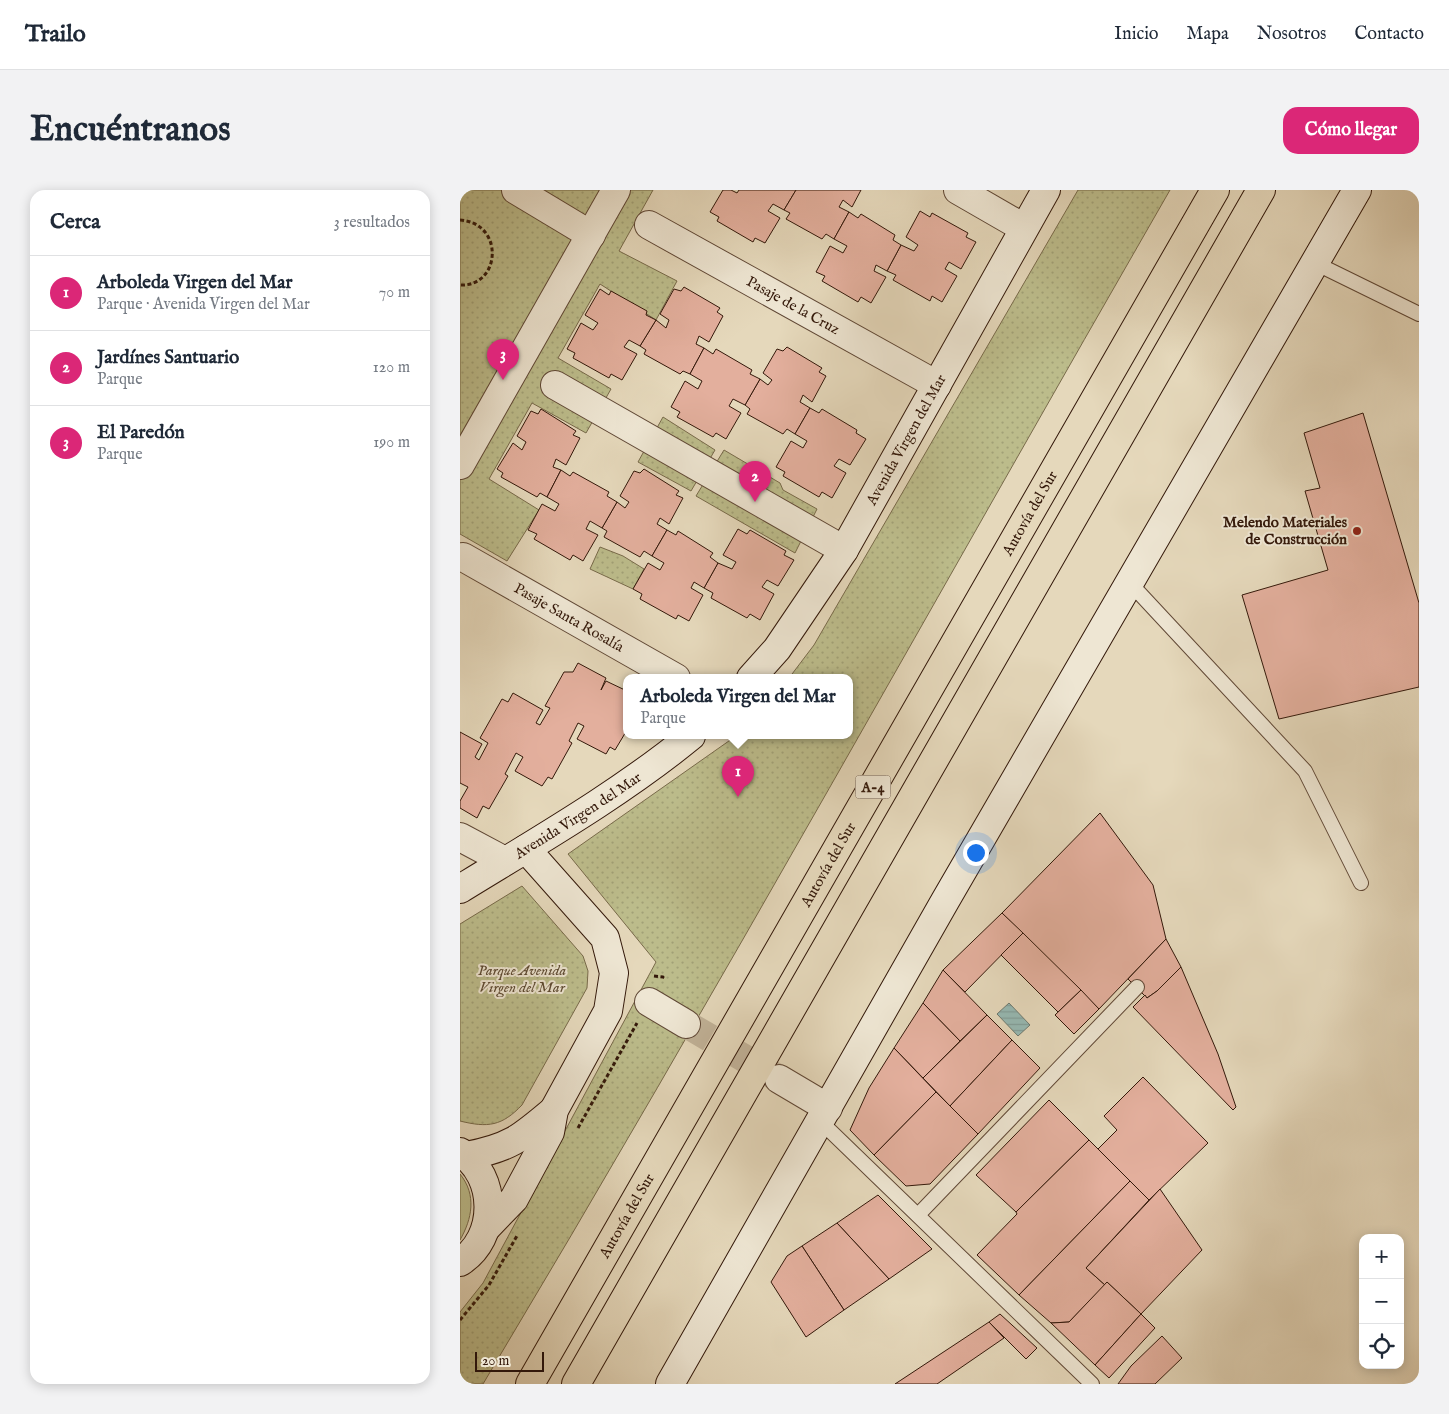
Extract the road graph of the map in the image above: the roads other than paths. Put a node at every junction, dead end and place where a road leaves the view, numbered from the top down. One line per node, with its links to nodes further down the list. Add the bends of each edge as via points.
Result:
1 (516, 190): 10 (street)
2 (616, 190): 10 (street)
3 (958, 190): 9 (street)
4 (1046, 190): 9 (street, Avenida Virgen del Mar)
5 (1215, 190): 36 (highway, Autovía del Sur / A-4)
6 (1261, 190): 37 (highway, A-4)
7 (1357, 190): 11 (street)
8 (649, 225): 14 (street, Pasaje de la Cruz)
9 (1024, 228): 14 (street, Avenida Virgen del Mar)
10 (591, 235): 15 (street)
11 (1315, 263): 12 (lane); 18 (street)
12 (1419, 314)
13 (555, 386): 16 (street)
14 (937, 386): 16 (street, Avenida Virgen del Mar)
15 (460, 465)
16 (844, 550): 20 (street, Avenida Virgen del Mar, via 776,649)
17 (463, 557): 19 (street, Pasaje Santa Rosalía)
18 (1130, 583): 24 (lane, via 1305,772); 31 (street)
19 (669, 674)
20 (754, 674)
21 (687, 739): 23 (street, Avenida Virgen del Mar, via 660,761)
22 (460, 837): 23 (street)
23 (516, 855): 25 (street, Avenida Virgen del Mar); 30 (street, via 605,938 614,973 608,1011)
24 (1361, 883)
25 (460, 889)
26 (1137, 987): 33 (lane)
27 (649, 1002): 28 (street)
28 (686, 1024)
29 (779, 1079): 31 (street)
30 (554, 1110): 32 (street, via 520,1139 490,1152); 34 (street, via 550,1132 514,1199)
31 (824, 1114): 33 (lane); 38 (street)
32 (463, 1154): 34 (street, via 478,1171 487,1189)
33 (918, 1215): 39 (lane)
34 (486, 1228): 35 (street)
35 (462, 1264)
36 (530, 1384)
37 (576, 1384)
38 (670, 1384)
39 (1092, 1384)

